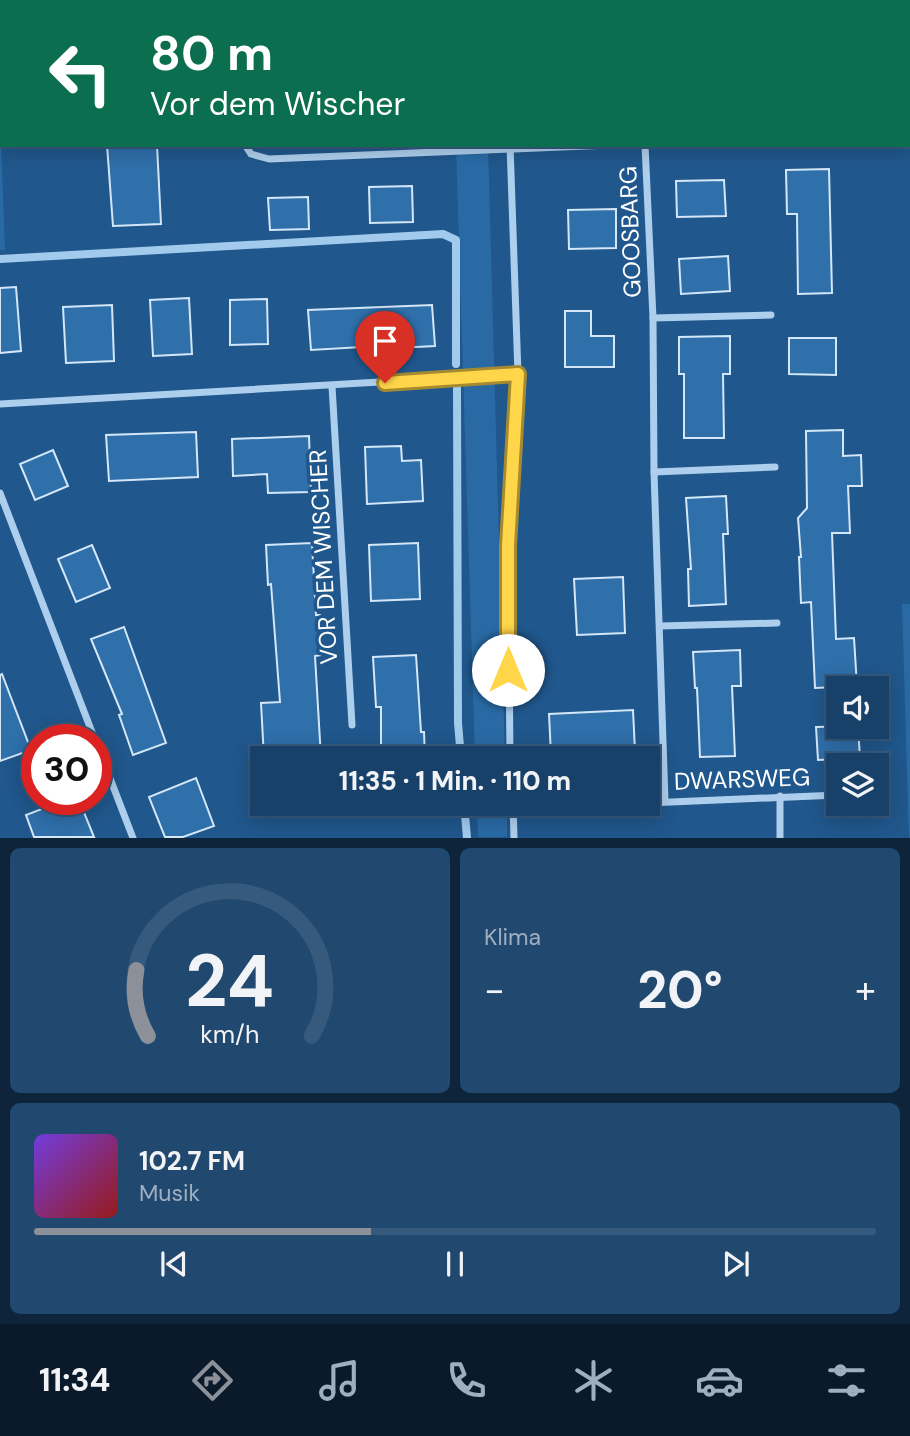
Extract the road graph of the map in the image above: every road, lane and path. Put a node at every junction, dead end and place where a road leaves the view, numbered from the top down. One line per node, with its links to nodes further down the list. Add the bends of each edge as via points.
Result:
1 (246, 147): 2 (street, via 251,154 269,159)
2 (510, 147): 6 (street)
3 (645, 147): 5 (street, GOOSBARG)
4 (771, 315): 5 (street, GOOSBARG)
5 (653, 317): 10 (street, GOOSBARG)
6 (518, 374): 7 (street); 16 (street, via 508,546)
7 (332, 386): 8 (street); 15 (street, VOR DEM WISCHER)
8 (0, 404)
9 (775, 467): 10 (street)
10 (654, 472): 13 (street, GOOSBARG)
11 (0, 493): 14 (street)
12 (777, 623): 13 (street)
13 (660, 626): 20 (street, GOOSBARG)
14 (89, 724)
15 (352, 725)
16 (510, 746)
17 (112, 783): 23 (street)
18 (826, 795): 19 (street, DWARSWEG)
19 (780, 796): 20 (street, DWARSWEG); 25 (street)
20 (665, 801): 21 (street, DWARSWEG)
21 (660, 802)
22 (513, 816): 24 (street)
23 (133, 838)
24 (514, 838)
25 (780, 838)

